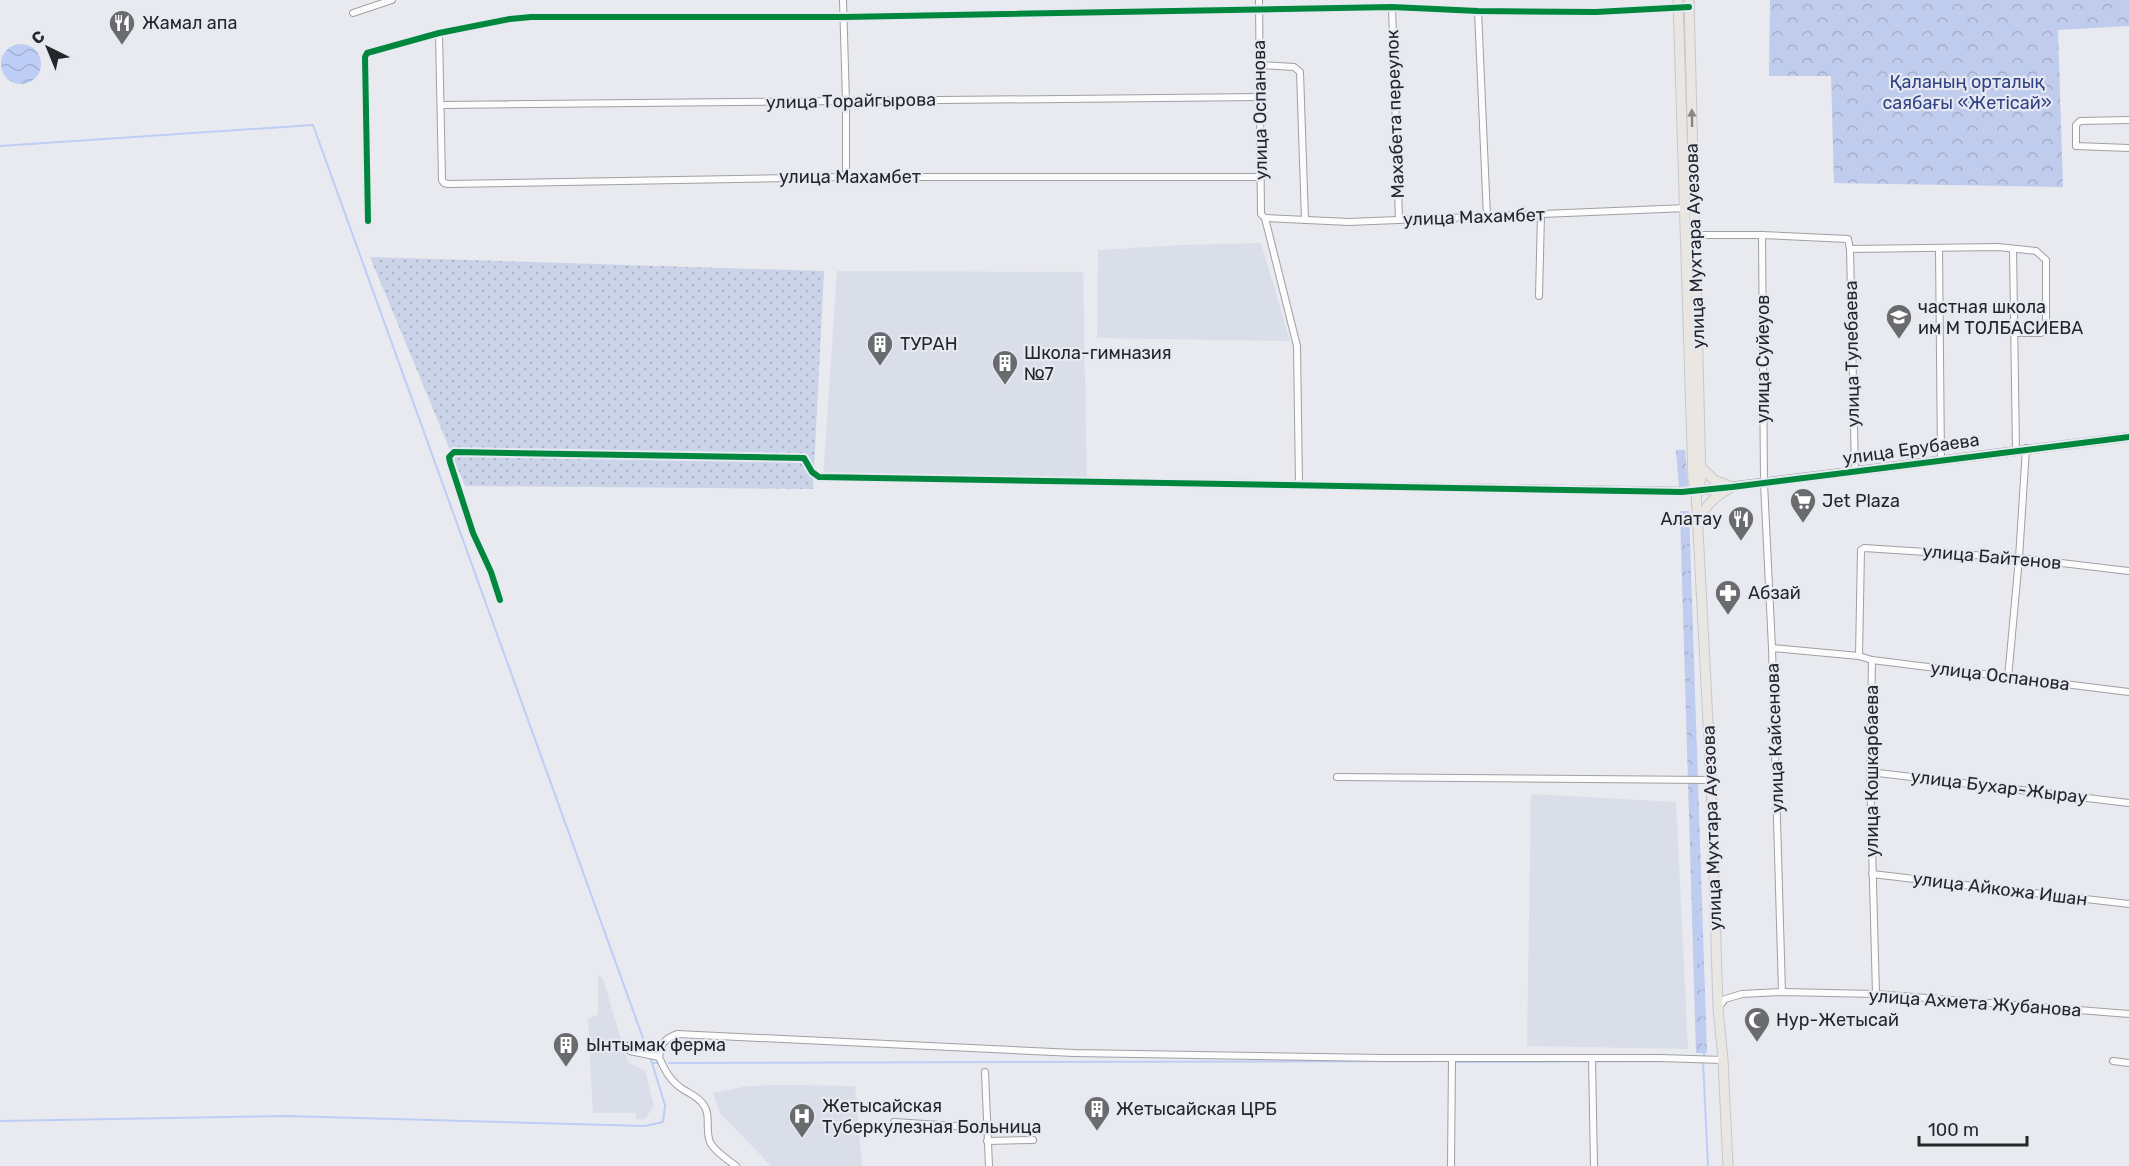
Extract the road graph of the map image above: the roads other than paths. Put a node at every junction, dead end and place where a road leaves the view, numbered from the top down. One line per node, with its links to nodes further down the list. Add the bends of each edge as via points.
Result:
1 (392, 0): 9 (street)
2 (843, 0): 10 (street)
3 (1258, 0): 7 (street, улица Оспанова)
4 (1689, 3): 5 (street); 20 (main road, улица Мухтара Ауезова, one-way to 4)
5 (1678, 4): 8 (street, via 1596,12); 20 (main road, улица Мухтара Ауезова)
6 (1392, 7): 7 (street); 8 (street); 25 (street, Махабета переулок)
7 (1258, 9): 10 (street); 12 (street, улица Оспанова)
8 (1478, 11): 22 (street)
9 (352, 13)
10 (844, 17): 11 (street, via 531,17); 14 (street)
11 (439, 33): 15 (street); 26 (street, via 370,51 365,57)
12 (1260, 65): 13 (street, улица Оспанова); 24 (street, via 1294,67 1300,72)
13 (1260, 97): 14 (street, улица Торайгырова); 19 (street, улица Оспанова)
14 (846, 102): 15 (street, улица Торайгырова); 18 (street)
15 (442, 105): 18 (street, улица Махамбет, via 442,180 448,184)
16 (2129, 120): 17 (street, via 2080,121 2076,125 2076,146)
17 (2129, 148)
18 (846, 177): 19 (street, улица Махамбет)
19 (1260, 177): 23 (street, улица Оспанова)
20 (1688, 208): 21 (street, улица Махамбет); 27 (main road, улица Мухтара Ауезова)
21 (1541, 214): 22 (street, улица Махамбет); 32 (street)
22 (1486, 217): 25 (street, улица Махамбет)
23 (1264, 218): 24 (street, улица Махамбет); 41 (street, улица Оспанова, via 1297,346)
24 (1305, 220): 25 (street, улица Махамбет)
25 (1399, 220)
26 (368, 221)
27 (1690, 235): 28 (street); 38 (main road, улица Мухтара Ауезова); 43 (main road, улица Мухтара Ауезова)
28 (1762, 235): 29 (street, улица Тулебаева, via 1846,238); 40 (street, улица Суйеуов)
29 (1850, 249): 30 (street); 39 (street, улица Тулебаева)
30 (1939, 249): 31 (street); 37 (street)
31 (2013, 249): 33 (street); 33 (street, via 2036,251 2046,260 2046,327 2041,333)
32 (1539, 296)
33 (2014, 333): 36 (street)
34 (2129, 437): 35 (street, улица Ерубаева)
35 (2026, 448): 36 (street, улица Ерубаева); 45 (street)
36 (2016, 450): 37 (street, улица Ерубаева)
37 (1941, 460): 39 (street, улица Ерубаева)
38 (1701, 467): 42 (main road, via 1713,480); 43 (main road, улица Мухтара Ауезова)
39 (1855, 471): 40 (street, улица Ерубаева)
40 (1764, 483): 42 (street, улица Ерубаева); 48 (street, улица Кайсенова)
41 (1299, 485): 43 (street); 47 (street, via 819,477 804,458 454,452 450,462)
42 (1732, 487): 43 (street, улица Ерубаева); 44 (main road, via 1708,504)
43 (1696, 491): 44 (main road, улица Мухтара Ауезова)
44 (1698, 522): 55 (main road, улица Мухтара Ауезова)
45 (2019, 558): 46 (street, улица Байтенов); 49 (street, улица Байтенов, via 1864,548 1860,555); 51 (street)
46 (2129, 571)
47 (500, 600)
48 (1772, 648): 49 (street, улица Кошкарбаева); 59 (street, улица Кайсенова)
49 (1859, 656): 50 (street, улица Кошкарбаева)
50 (1872, 660): 51 (street, улица Оспанова); 53 (street, улица Кошкарбаева)
51 (2008, 678): 52 (street, улица Оспанова)
52 (2129, 692)
53 (1870, 772): 56 (street, улица Бухар-Жырау); 57 (street, улица Кошкарбаева)
54 (1337, 777): 55 (street)
55 (1711, 780): 61 (main road, улица Мухтара Ауезова)
56 (2129, 803)
57 (1872, 874): 58 (street, улица Айкожа Ишан); 60 (street, улица Кошкарбаева)
58 (2129, 904)
59 (1782, 992): 60 (street, улица Ахмета Жубанова); 61 (street, улица Ахмета Жубанова, via 1742,994 1725,999)
60 (1876, 994): 62 (street, улица Ахмета Жубанова)
61 (1718, 1008): 66 (main road, улица Мухтара Ауезова)
62 (2129, 1014)
63 (628, 1046): 64 (street, via 630,1051)
64 (653, 1057): 65 (street, via 667,1038 677,1034 1074,1053); 75 (street, via 673,1081 705,1105 712,1145)
65 (1452, 1058): 67 (street); 77 (street)
66 (1723, 1060): 67 (street); 79 (main road, улица Мухтара Ауезова)
67 (1592, 1061): 78 (street)
68 (2113, 1061): 69 (street)
69 (2129, 1063)
70 (985, 1072): 72 (street)
71 (894, 1122): 72 (street)
72 (986, 1128): 74 (street)
73 (1033, 1140): 74 (street)
74 (987, 1141): 76 (street)
75 (736, 1166)
76 (988, 1166)
77 (1451, 1166)
78 (1594, 1166)
79 (1728, 1166)

